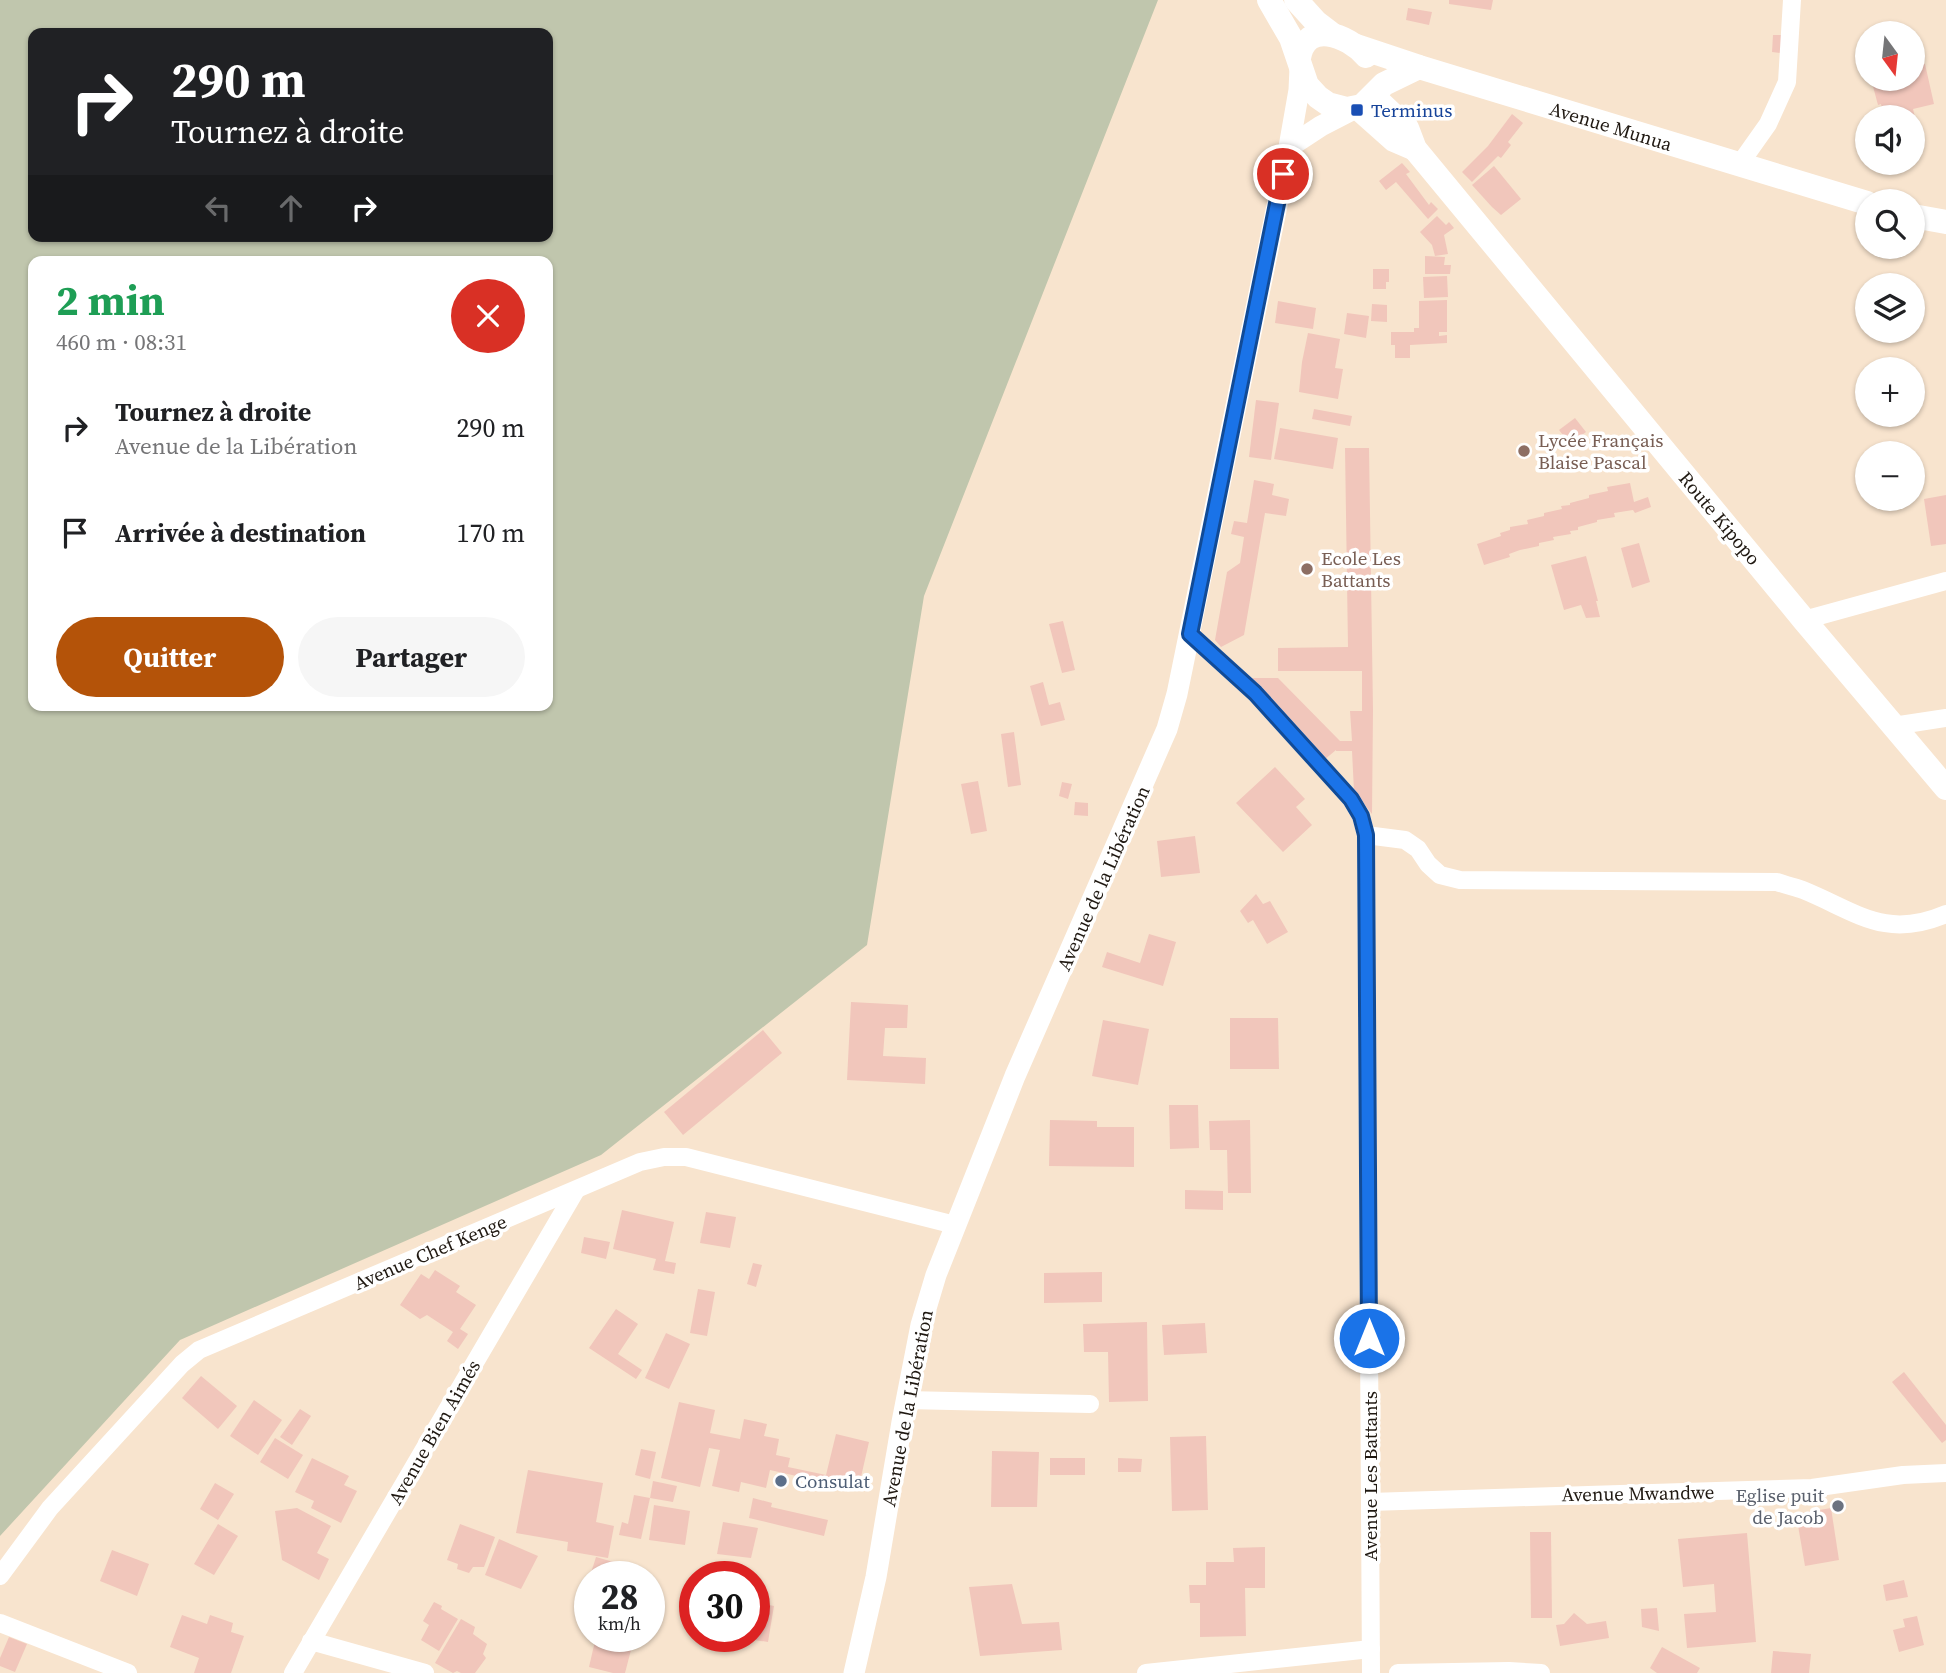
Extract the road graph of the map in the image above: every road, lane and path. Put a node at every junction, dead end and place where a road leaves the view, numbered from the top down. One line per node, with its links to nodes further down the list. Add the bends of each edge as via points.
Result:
1 (1269, 0): 5 (main road, via 1285,25)
2 (1792, 0): 9 (street, via 1787,82 1768,124)
3 (1305, 4): 4 (main road, via 1316,22)
4 (1346, 41): 5 (main road, via 1321,34 1303,47); 6 (main road, Avenue Munua); 7 (main road, via 1363,53 1372,67 1376,87)
5 (1299, 63): 7 (main road, via 1307,85 1323,101 1339,107); 8 (street, Avenue de la Libération)
6 (1419, 67): 7 (main road, via 1390,81); 9 (main road, Avenue Munua)
7 (1365, 101): 8 (street); 14 (main road, Route Kipopo, via 1407,128 1415,149)
8 (1289, 147): 15 (street, Avenue de la Libération)
9 (1739, 164): 10 (main road, Avenue Munua)
10 (1855, 199)
11 (1925, 218): 12 (main road)
12 (1946, 222)
13 (1946, 581): 14 (street)
14 (1804, 620): 17 (main road, Route Kipopo)
15 (1190, 634): 19 (street, Avenue Les Battants, via 1255,693 1351,799); 22 (street, Avenue de la Libération, via 1167,729)
16 (1946, 718): 17 (street)
17 (1893, 726): 18 (main road, Route Kipopo)
18 (1946, 788)
19 (1366, 835): 20 (street, via 1405,841 1440,875 1460,880 1777,882 1871,921 1900,925); 26 (street, Avenue Les Battants)
20 (1946, 914)
21 (576, 1190): 22 (street, Avenue Chef Kenge, via 640,1162 687,1157); 27 (street, Avenue Chef Kenge, via 200,1350 50,1508); 29 (street, Avenue Bien Aimés)
22 (955, 1225): 23 (street, Avenue de la Libération, via 921,1325)
23 (906, 1400): 24 (street); 34 (street, Avenue de la Libération, via 876,1577)
24 (1090, 1404)
25 (1946, 1473): 26 (street, Avenue Mwandwe, via 1812,1488)
26 (1370, 1502): 30 (street, Avenue Les Battants)
27 (0, 1576)
28 (0, 1623): 31 (street)
29 (311, 1641): 32 (street, Avenue Bien Aimés); 33 (street)
30 (1371, 1649): 35 (street); 36 (street, Avenue Les Battants)
31 (128, 1673)
32 (293, 1673)
33 (425, 1673)
34 (854, 1673)
35 (1146, 1673)
36 (1371, 1673)
37 (1398, 1673): 38 (street)
38 (1541, 1673)

